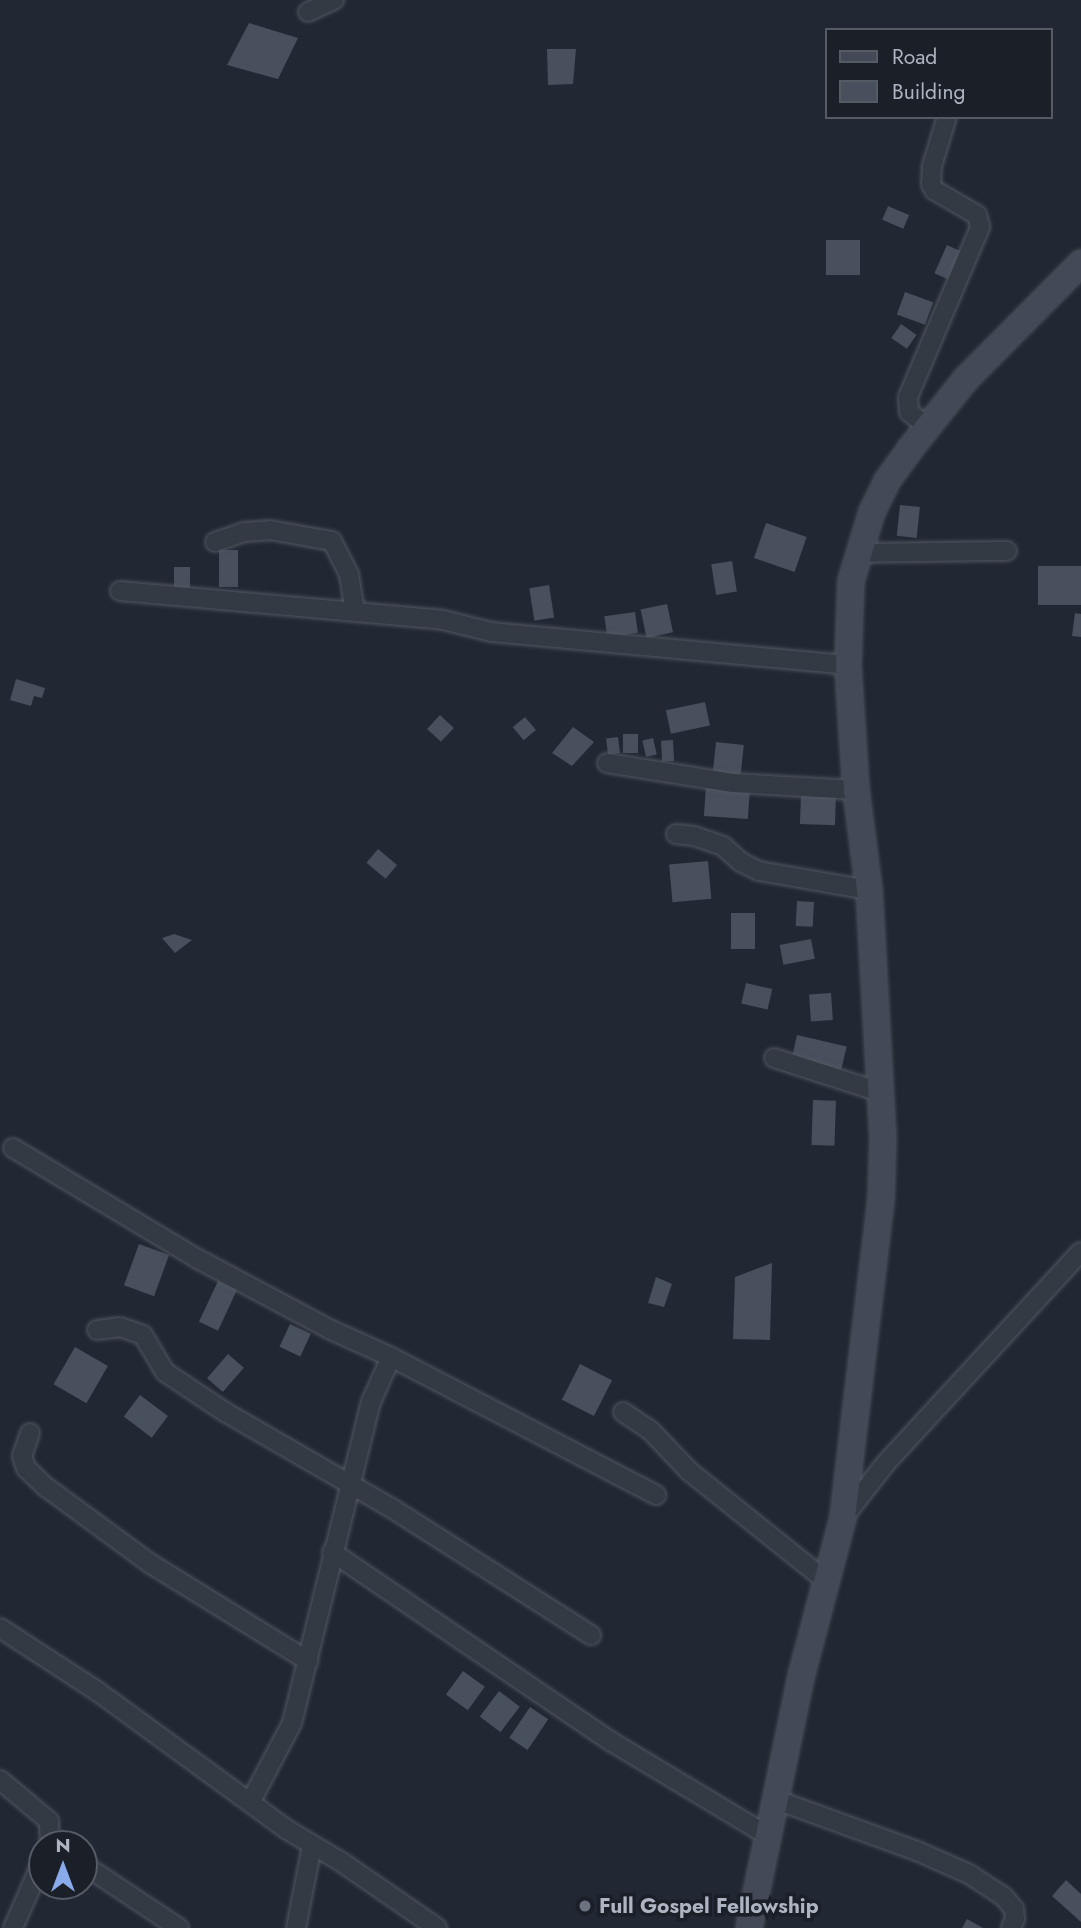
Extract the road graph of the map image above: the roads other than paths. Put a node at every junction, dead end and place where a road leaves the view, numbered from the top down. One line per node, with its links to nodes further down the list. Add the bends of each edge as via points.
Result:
1 (334, 0): 2 (street)
2 (307, 12)
3 (946, 119): 5 (street, via 931,184 977,215 980,227 908,397 909,412)
4 (1081, 263): 5 (street, via 965,380)
5 (928, 427): 8 (street, via 887,481)
6 (215, 542): 10 (street, via 244,532 270,530 332,541 349,574)
7 (1007, 551): 8 (street)
8 (857, 552): 11 (street, via 851,581)
9 (120, 591): 10 (street)
10 (355, 612): 11 (street, via 443,620 492,632)
11 (848, 665): 13 (street)
12 (607, 763): 13 (street, via 733,783)
13 (856, 790): 15 (street)
14 (676, 834): 15 (street, via 723,846 759,871)
15 (869, 890): 17 (street)
16 (774, 1058): 17 (street)
17 (880, 1091): 26 (street, via 881,1200)
18 (13, 1148): 21 (street, via 198,1259)
19 (1081, 1252): 26 (street, via 886,1463)
20 (97, 1330): 24 (street, via 120,1327 142,1335 165,1372)
21 (391, 1357): 24 (street, via 371,1402); 25 (street)
22 (623, 1412): 28 (street)
23 (30, 1433): 31 (street, via 22,1457 26,1468 46,1487 152,1564)
24 (349, 1483): 27 (street); 30 (street)
25 (656, 1495)
26 (843, 1518): 28 (street)
27 (332, 1552): 31 (street); 36 (street, via 612,1742)
28 (825, 1580): 33 (street)
29 (0, 1628): 34 (street)
30 (591, 1635)
31 (308, 1661): 34 (street, via 292,1723)
32 (0, 1780): 35 (street, via 36,1807)
33 (774, 1799): 36 (street); 45 (street, via 969,1874 1014,1909)
34 (251, 1801): 37 (street)
35 (49, 1830)
36 (767, 1835): 44 (street)
37 (312, 1846): 42 (street); 43 (street)
38 (98, 1874): 41 (street)
39 (28, 1894): 40 (street)
40 (13, 1928)
41 (179, 1928)
42 (296, 1928)
43 (437, 1928)
44 (749, 1928)
45 (1011, 1928)

